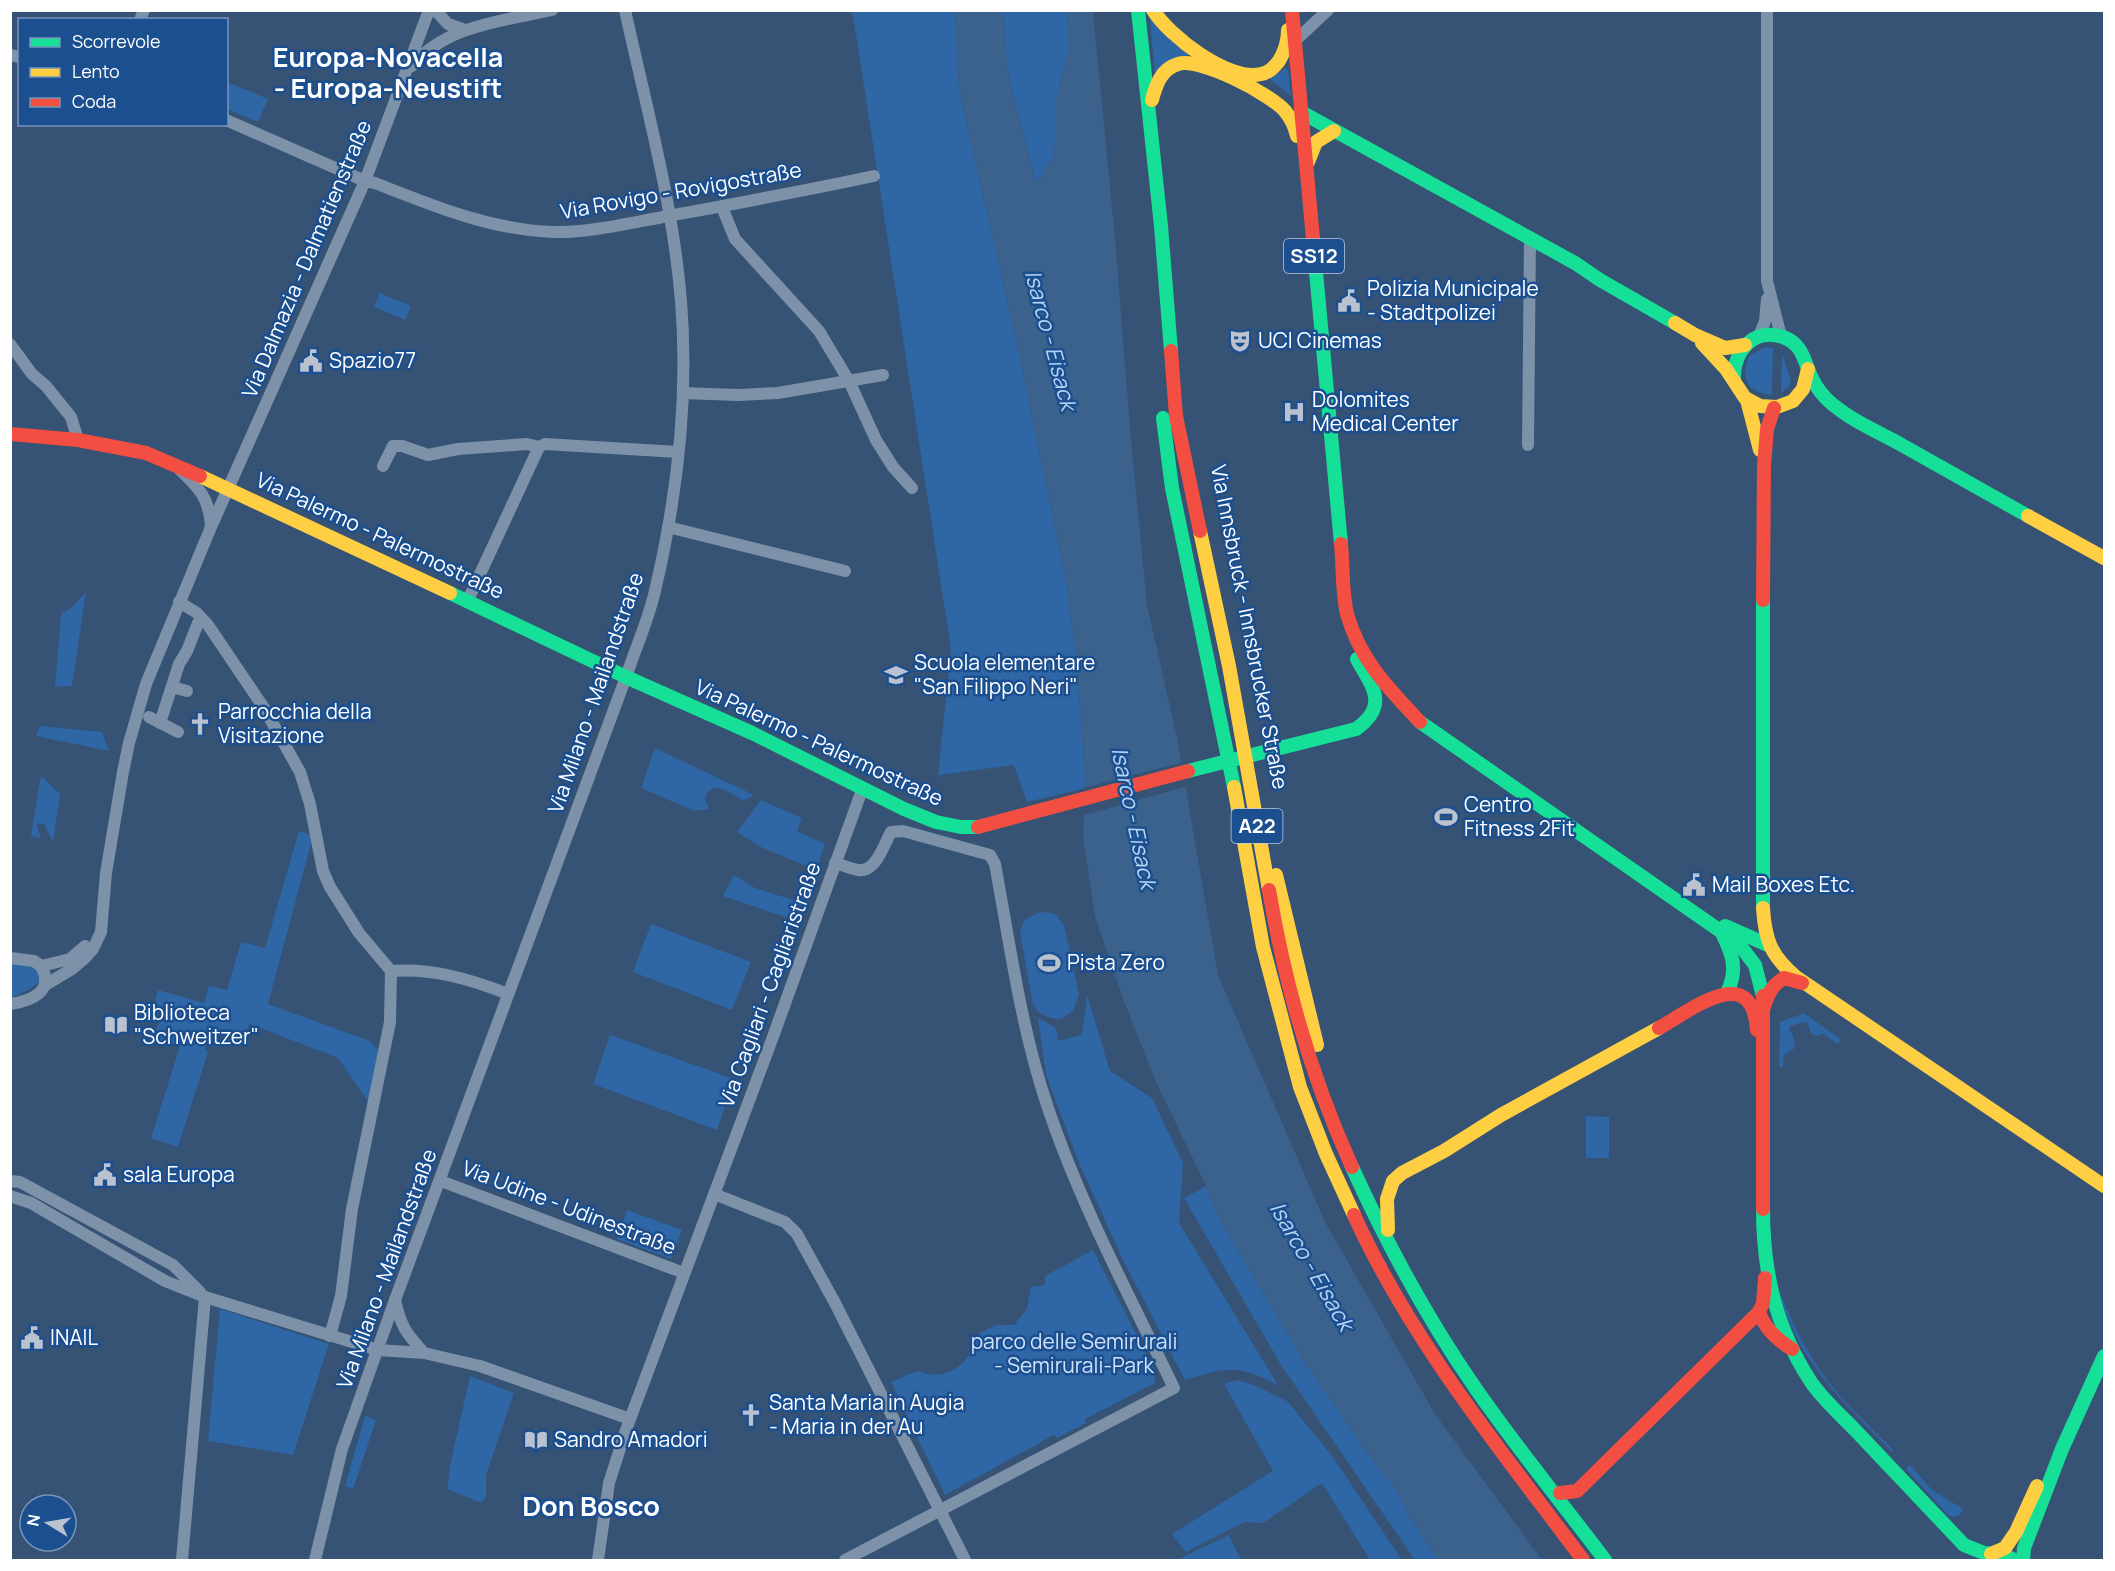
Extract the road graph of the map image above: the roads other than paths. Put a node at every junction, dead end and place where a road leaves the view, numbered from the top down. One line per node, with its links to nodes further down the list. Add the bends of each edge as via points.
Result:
1 (429, 10): 14 (street, Via Dalmazia - Dalmatienstraße)
2 (435, 10): 12 (street, via 448,24)
3 (552, 10): 12 (street)
4 (625, 10): 23 (street, Via Milano - Mailandstraße)
5 (1126, 10): 112 (main road, A22, via 1172,488 1224,730 1263,947 1300,1088 1357,1222 1405,1311 1464,1400)
6 (1138, 10): 113 (main road, A22, via 1176,416 1229,666 1278,944 1296,1014 1343,1148 1373,1214 1421,1302 1476,1389)
7 (1146, 10): 15 (main road, Via Innsbruck - Innsbrucker Straße)
8 (1153, 10): 9 (main road, via 1186,46 1240,73 1257,75 1270,71 1286,50)
9 (1291, 10): 13 (main road, SS12)
10 (1328, 10): 13 (street)
11 (1767, 10): 25 (street)
12 (465, 30): 14 (street, via 423,53)
13 (1295, 41): 16 (main road, SS12)
14 (407, 72): 21 (street, Via Dalmazia - Dalmatienstraße)
15 (1152, 100): 19 (main road, via 1161,75 1175,65 1203,65 1284,109 1295,128); 58 (main road, Via Innsbruck - Innsbrucker Straße, via 1186,423)
16 (1301, 112): 18 (main road); 19 (main road, SS12)
17 (228, 121): 21 (street, Via Rovigo - Rovigostraße)
18 (1334, 131): 19 (main road, via 1314,142); 24 (main road)
19 (1307, 167): 56 (main road, SS12)
20 (874, 176): 22 (street, Via Rovigo - Rovigostraße)
21 (365, 181): 23 (street, Via Rovigo - Rovigostraße, via 453,214 512,228 556,232); 48 (street, Via Dalmazia - Dalmatienstraße)
22 (723, 207): 23 (street, Via Rovigo - Rovigostraße); 34 (street, via 735,239 819,331)
23 (669, 216): 35 (street, Via Milano - Mailandstraße, via 681,301)
24 (1530, 238): 26 (main road); 42 (street)
25 (1768, 292): 27 (street, via 1766,321); 28 (street)
26 (1695, 335): 30 (main road, via 1725,348); 33 (main road)
27 (1759, 336): 28 (main road); 30 (main road)
28 (1781, 336): 31 (main road, via 1802,352)
29 (10, 345): 41 (street, via 71,417)
30 (1745, 345): 33 (main road, via 1736,358)
31 (1808, 369): 37 (main road, via 1804,388); 39 (main road, via 1821,392)
32 (884, 375): 34 (street)
33 (1734, 379): 36 (main road)
34 (849, 381): 35 (street, via 778,393); 49 (street, via 876,440)
35 (683, 393): 44 (street, Via Milano - Mailandstraße)
36 (1747, 400): 38 (main road); 47 (main road)
37 (1794, 400): 38 (main road); 39 (main road)
38 (1774, 408): 47 (main road, via 1768,423)
39 (1841, 411): 52 (main road)
40 (10, 434): 41 (main road, Via Palermo - Palermostraße)
41 (78, 440): 45 (main road, Via Palermo - Palermostraße, via 146,453)
42 (1528, 446)
43 (539, 447): 44 (street, via 545,444); 46 (street, via 527,444 470,448 428,455 393,446); 54 (street)
44 (678, 452): 51 (street, Via Milano - Mailandstraße)
45 (172, 463): 48 (main road, Via Palermo - Palermostraße); 50 (street, Via Palermo - Palermostraße, via 205,497)
46 (383, 466)
47 (1764, 466): 68 (main road)
48 (229, 488): 50 (street, Via Dalmazia - Dalmatienstraße); 54 (main road, Via Palermo - Palermostraße)
49 (912, 488)
50 (211, 526): 55 (street, Via Dalmazia - Dalmatienstraße)
51 (668, 527): 53 (street); 59 (street, Via Milano - Mailandstraße, via 653,597)
52 (2104, 558)
53 (845, 571)
54 (468, 600): 59 (main road, Via Palermo - Palermostraße)
55 (179, 602): 67 (street, Via Dalmazia - Dalmatienstraße, via 146,684 129,743); 75 (street, via 208,625 281,735 300,772 330,887 359,933)
56 (1347, 613): 63 (main road, Via Palermo - Palermostraße, via 1345,630 1375,691 1376,710 1371,718 1356,729); 69 (main road, via 1365,659 1422,724)
57 (198, 623): 60 (street)
58 (1227, 625): 63 (main road, via 1221,651); 65 (main road, Via Innsbruck - Innsbrucker Straße)
59 (626, 677): 64 (main road, Via Palermo - Palermostraße, via 752,733); 79 (street, Via Milano - Mailandstraße)
60 (172, 687): 61 (street); 62 (street, via 154,720)
61 (187, 691)
62 (178, 732)
63 (1236, 762): 64 (main road, Via Palermo - Palermostraße, via 978,827 925,818); 65 (main road, via 1249,826)
64 (862, 790): 66 (street, Via Cagliari - Cagliaristraße)
65 (1272, 858): 88 (main road, Via Innsbruck - Innsbrucker Straße, via 1314,1037 1347,1135)
66 (835, 863): 87 (street, Via Cagliari - Cagliaristraße); 105 (street, via 860,871 868,868 891,832 903,831 990,855 995,864 1026,1034 1047,1105 1081,1196 1174,1388)
67 (102, 910): 74 (street, via 82,950 70,959); 76 (street, via 101,932 93,950)
68 (1763, 916): 71 (main road, via 1760,927); 72 (main road)
69 (1697, 917): 70 (main road); 71 (main road, via 1711,917)
70 (1722, 933): 78 (main road, via 1736,971); 81 (main road, via 1754,962)
71 (1747, 936): 72 (main road)
72 (1768, 945): 77 (main road, via 1785,969)
73 (10, 958): 74 (street, via 34,961)
74 (41, 966): 76 (street, via 46,974)
75 (391, 970): 79 (street, via 411,969 463,978); 97 (street, via 390,1022 352,1209 341,1296)
76 (45, 985): 80 (street, via 39,995)
77 (1809, 986): 81 (main road, via 1784,978 1772,986); 85 (main road)
78 (1727, 993): 82 (main road, via 1742,994 1752,1006 1757,1021 1758,1057); 88 (main road, via 1402,1173 1393,1181 1387,1199)
79 (508, 994): 84 (street, Via Milano - Mailandstraße)
80 (10, 1004)
81 (1764, 1008): 82 (main road)
82 (1763, 1065): 90 (main road, via 1762,1210)
83 (10, 1181): 86 (street); 89 (street, via 20,1182)
84 (441, 1181): 92 (street, Via Udine - Udinestraße); 95 (street, Via Milano - Mailandstraße)
85 (2104, 1186)
86 (10, 1194): 91 (street)
87 (714, 1194): 92 (street, Via Cagliari - Cagliaristraße); 105 (street, via 785,1222 797,1234)
88 (1388, 1230): 104 (main road, Via Innsbruck - Innsbrucker Straße, via 1467,1368)
89 (170, 1263): 91 (street); 93 (street); 94 (street)
90 (1766, 1269): 96 (main road); 98 (main road, via 1777,1315)
91 (149, 1271): 93 (street)
92 (684, 1272): 102 (street, Via Cagliari - Cagliaristraße)
93 (174, 1285): 94 (street)
94 (205, 1298): 97 (street); 107 (street)
95 (395, 1300): 99 (street, Via Milano - Mailandstraße); 100 (street, via 404,1331)
96 (1760, 1312): 98 (main road, via 1764,1324); 104 (main road, via 1577,1491)
97 (330, 1336): 99 (street)
98 (1792, 1349): 106 (main road, via 1812,1384 1964,1545)
99 (378, 1350): 100 (street); 108 (street, Via Milano - Mailandstraße, via 342,1449)
100 (424, 1353): 102 (street, via 480,1366)
101 (2104, 1356): 103 (main road)
102 (630, 1419): 109 (street, Via Cagliari - Cagliaristraße, via 609,1483)
103 (2062, 1449): 106 (main road, via 2010,1551); 115 (main road, via 2024,1548)
104 (1560, 1493): 114 (main road, Via Innsbruck - Innsbrucker Straße)
105 (939, 1512): 110 (street); 111 (street)
106 (1997, 1558)
107 (182, 1560)
108 (315, 1560)
109 (598, 1560)
110 (845, 1560)
111 (965, 1560)
112 (1583, 1560)
113 (1605, 1560)
114 (1612, 1560)
115 (2024, 1560)

